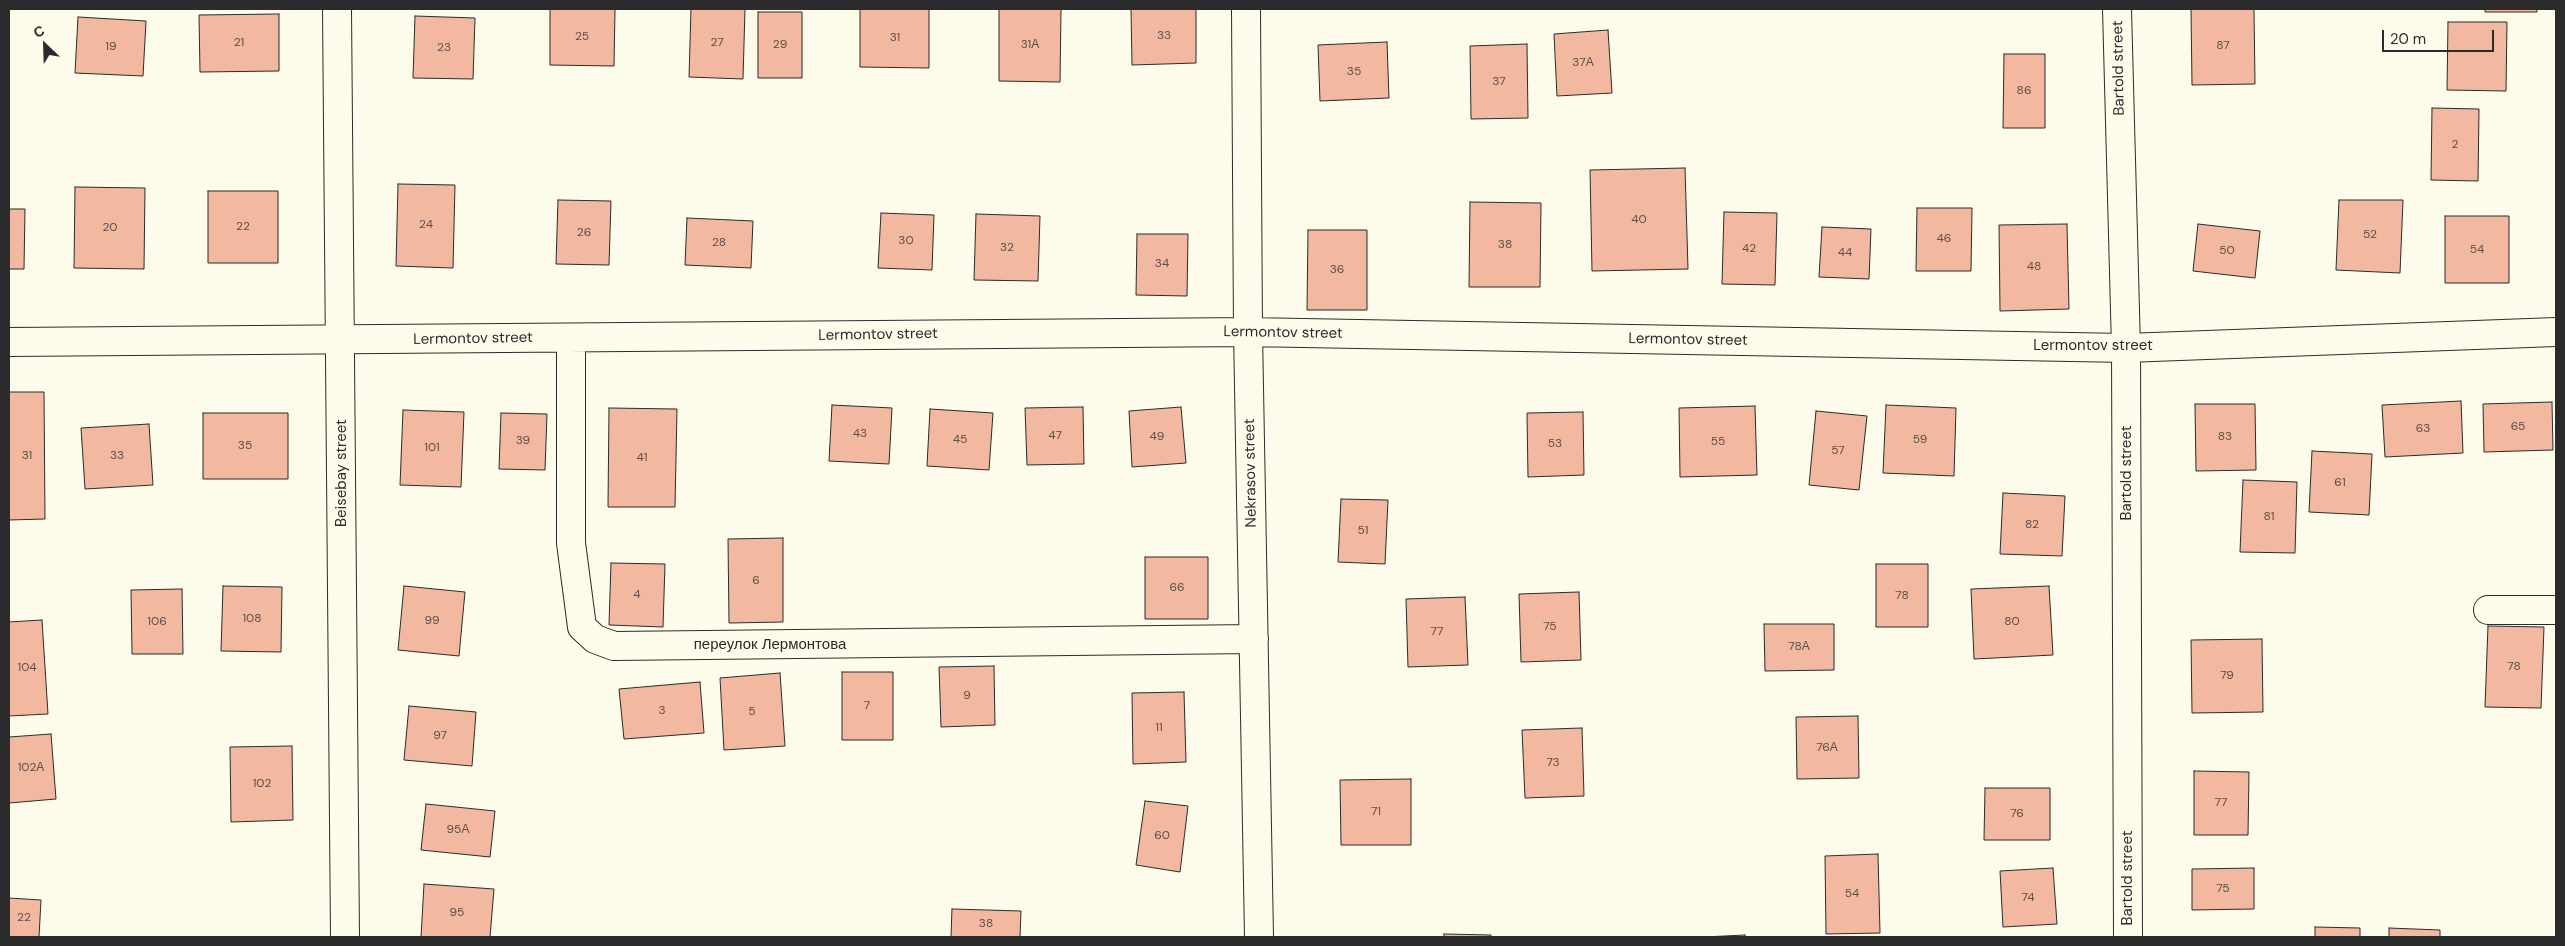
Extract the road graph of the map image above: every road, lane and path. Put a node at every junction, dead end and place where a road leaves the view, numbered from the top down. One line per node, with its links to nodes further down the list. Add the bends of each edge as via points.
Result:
1 (337, 9): 7 (street, Beisebay street)
2 (1246, 9): 4 (street, Nekrasov street)
3 (2118, 9): 9 (street, Bartold street)
4 (1248, 332): 6 (street, Lermontov street); 9 (street, Lermontov street); 12 (street, Nekrasov street)
5 (2556, 332): 9 (street, Lermontov street)
6 (571, 338): 7 (street, Lermontov street); 12 (street, переулок Лермонтова, via 571,544 582,627 595,638 614,646)
7 (341, 340): 8 (street, Lermontov street); 13 (street, Beisebay street)
8 (9, 342)
9 (2126, 348): 15 (street, Bartold street)
10 (2488, 610): 11 (street)
11 (2556, 610)
12 (1254, 639): 14 (street, Nekrasov street)
13 (345, 937)
14 (1259, 937)
15 (2128, 937)

